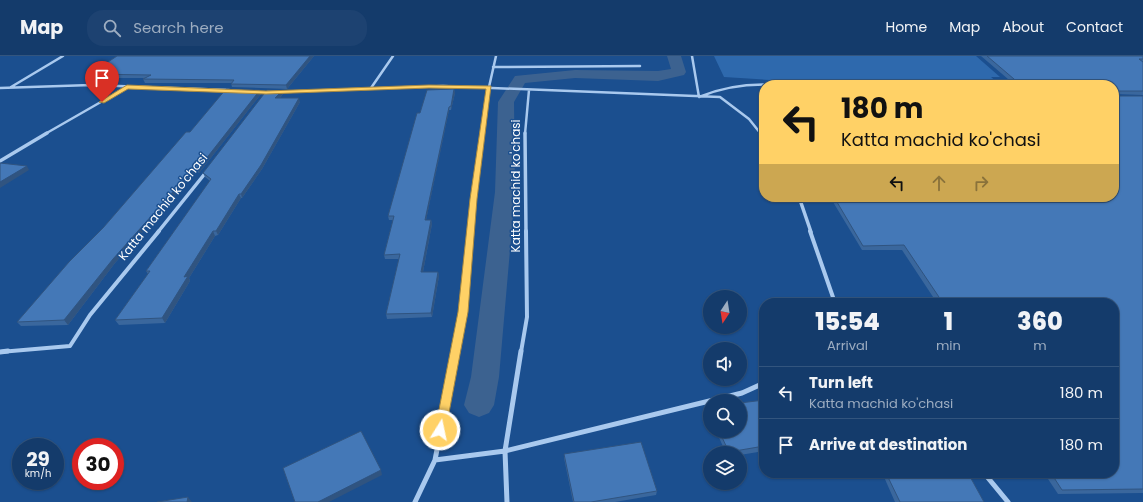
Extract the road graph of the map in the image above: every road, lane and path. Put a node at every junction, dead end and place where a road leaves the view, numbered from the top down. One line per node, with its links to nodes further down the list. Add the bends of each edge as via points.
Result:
1 (63, 56): 11 (street)
2 (393, 56): 12 (street)
3 (496, 56): 6 (street)
4 (692, 56): 16 (street)
5 (640, 66): 6 (street)
6 (493, 67): 9 (street)
7 (759, 83): 16 (street, via 714,90)
8 (127, 87): 11 (street, via 91,85); 13 (street); 18 (street)
9 (489, 87): 12 (street); 14 (street); 25 (street, via 474,199 463,312)
10 (0, 88): 11 (street)
11 (10, 88)
12 (370, 88): 15 (street)
13 (232, 90)
14 (529, 90): 16 (street); 24 (street, Katta machid ko'chasi, via 525,127 527,317)
15 (273, 92)
16 (699, 97): 17 (street, via 720,98 749,119)
17 (759, 132)
18 (0, 160)
19 (212, 164): 22 (street, Katta machid ko'chasi, via 90,316 70,346)
20 (801, 202): 21 (street)
21 (834, 298)
22 (0, 352)
23 (759, 385): 24 (street, via 742,393)
24 (505, 451): 25 (street); 28 (street, Katta machid ko'chasi)
25 (435, 460): 27 (street)
26 (988, 478): 29 (street)
27 (415, 502)
28 (507, 502)
29 (1008, 502)

